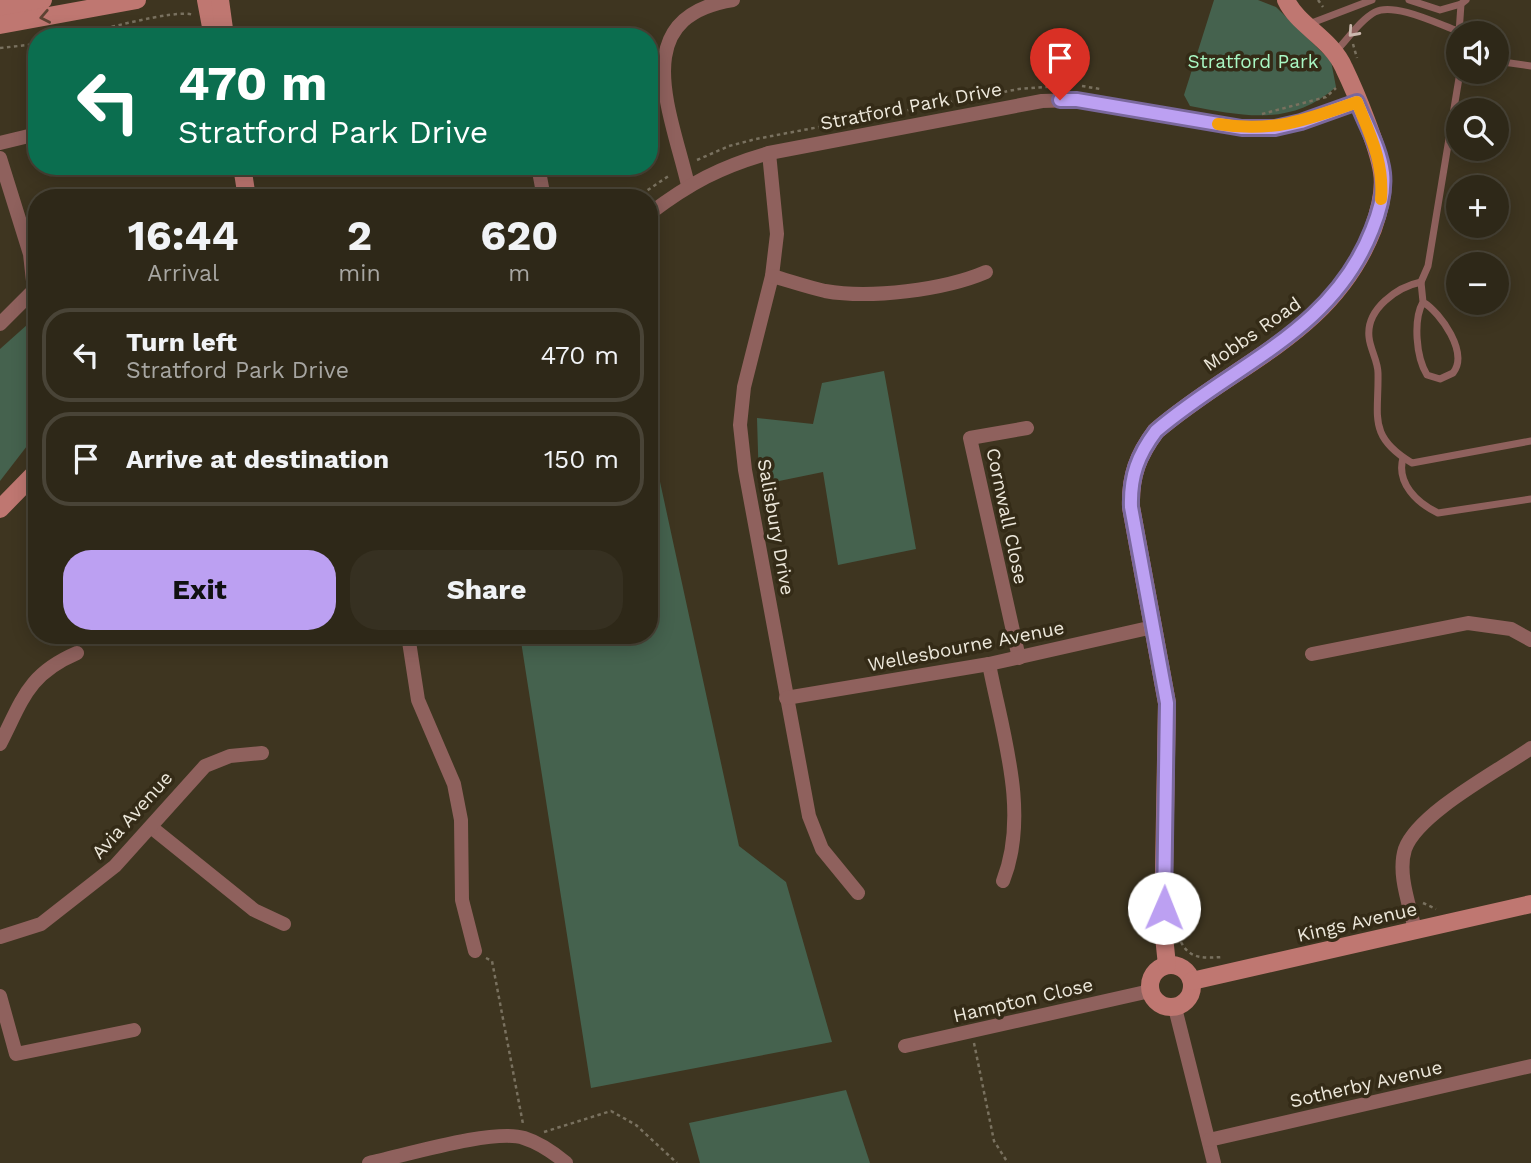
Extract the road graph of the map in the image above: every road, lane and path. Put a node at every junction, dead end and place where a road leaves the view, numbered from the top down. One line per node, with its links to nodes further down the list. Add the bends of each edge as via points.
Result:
1 (43, 0): 11 (street)
2 (136, 0): 15 (street, one-way to 15)
3 (220, 0): 19 (street)
4 (733, 0): 34 (street, via 690,13 675,27 665,53 663,73)
5 (1286, 0): 14 (street, Mobbs Road)
6 (1318, 0): 12 (path)
7 (1372, 0): 14 (lane)
8 (1409, 0): 9 (lane, via 1440,10)
9 (1463, 2): 13 (lane)
10 (202, 7): 17 (path); 18 (street)
11 (0, 9)
12 (1325, 10)
13 (1460, 21)
14 (1309, 24): 23 (street, Mobbs Road)
15 (0, 25)
16 (1446, 27): 23 (lane, one-way to 23, via 1409,13 1381,9)
17 (111, 28)
18 (210, 28)
19 (224, 28)
20 (1353, 43): 25 (path)
21 (28, 45): 22 (path)
22 (0, 48)
23 (1335, 52): 28 (street, Mobbs Road)
24 (1509, 63): 26 (lane)
25 (1360, 66)
26 (1531, 66)
27 (1458, 84): 40 (lane)
28 (1357, 102): 31 (street, Stratford Park Drive, via 1275,128 1242,128 1077,100 1042,101); 50 (street, Mobbs Road, via 1383,175 1377,218 1345,282 1309,322 1156,431 1137,460 1131,507)
29 (28, 136): 30 (street)
30 (0, 144)
31 (769, 153): 34 (street, Stratford Park Drive, via 727,165); 39 (street, Salisbury Drive, via 777,234)
32 (0, 158): 37 (street)
33 (670, 175): 35 (path)
34 (688, 185): 36 (street, Stratford Park Drive)
35 (649, 189)
36 (658, 207)
37 (28, 248)
38 (986, 272): 39 (street, via 970,279 875,293 825,290)
39 (772, 276): 57 (street, Salisbury Drive, via 744,387 740,425)
40 (1421, 282): 42 (lane); 46 (lane, via 1402,288 1380,307 1368,333 1378,374 1378,423)
41 (28, 296): 43 (street)
42 (1423, 302): 42 (lane, via 1419,351 1426,375 1440,379 1457,368 1459,355 1430,306)
43 (0, 324)
44 (1027, 428): 55 (street, Cornwall Close, via 970,438)
45 (1531, 441): 46 (lane, via 1422,462)
46 (1403, 458): 48 (lane, via 1401,472 1413,496 1438,513)
47 (28, 480): 49 (street)
48 (1531, 499)
49 (0, 509)
50 (1153, 628): 55 (street, Wellesbourne Avenue); 75 (street, Mobbs Road, via 1167,703 1163,927)
51 (1531, 640): 54 (street, via 1510,629 1468,623)
52 (409, 644): 73 (street, via 418,700 454,784 461,820 462,900)
53 (78, 653): 58 (street, via 40,673)
54 (1312, 654)
55 (1019, 658): 56 (street, Wellesbourne Avenue)
56 (989, 664): 57 (street, Wellesbourne Avenue); 62 (street, via 1015,805)
57 (786, 698): 63 (street, Salisbury Drive, via 809,816 822,849)
58 (0, 744)
59 (1531, 748): 70 (street, via 1418,825 1405,850 1403,876)
60 (262, 753): 61 (street, Avia Avenue, via 230,756 205,766)
61 (151, 827): 69 (street, via 254,910); 72 (street, Avia Avenue, via 115,866 61,910 41,924)
62 (1003, 881)
63 (858, 893)
64 (1422, 897): 66 (path, via 1431,909)
65 (1531, 904): 70 (street, Kings Avenue)
66 (1440, 908)
67 (1399, 917): 68 (path)
68 (1373, 923)
69 (284, 924)
70 (1415, 930): 76 (street, Kings Avenue)
71 (1178, 933): 74 (path, via 1191,955)
72 (0, 937)
73 (475, 950): 84 (path, via 492,961)
74 (1225, 957)
75 (1167, 965): 76 (street, via 1180,967); 77 (street, via 1151,977)
76 (1192, 981): 79 (street, via 1191,995)
77 (1150, 991): 79 (street, via 1156,1002); 81 (street, Hampton Close)
78 (0, 996): 80 (street, via 16,1054)
79 (1175, 1008): 85 (street)
80 (134, 1030)
81 (972, 1031): 82 (street, Hampton Close); 89 (path, via 994,1141)
82 (905, 1046)
83 (1531, 1066): 85 (street, Sotherby Avenue)
84 (525, 1138): 86 (street, via 479,1139); 87 (street); 88 (path, via 611,1111 636,1125)
85 (1209, 1140): 90 (street)
86 (369, 1163)
87 (566, 1163)
88 (677, 1163)
89 (1008, 1163)
90 (1214, 1163)

